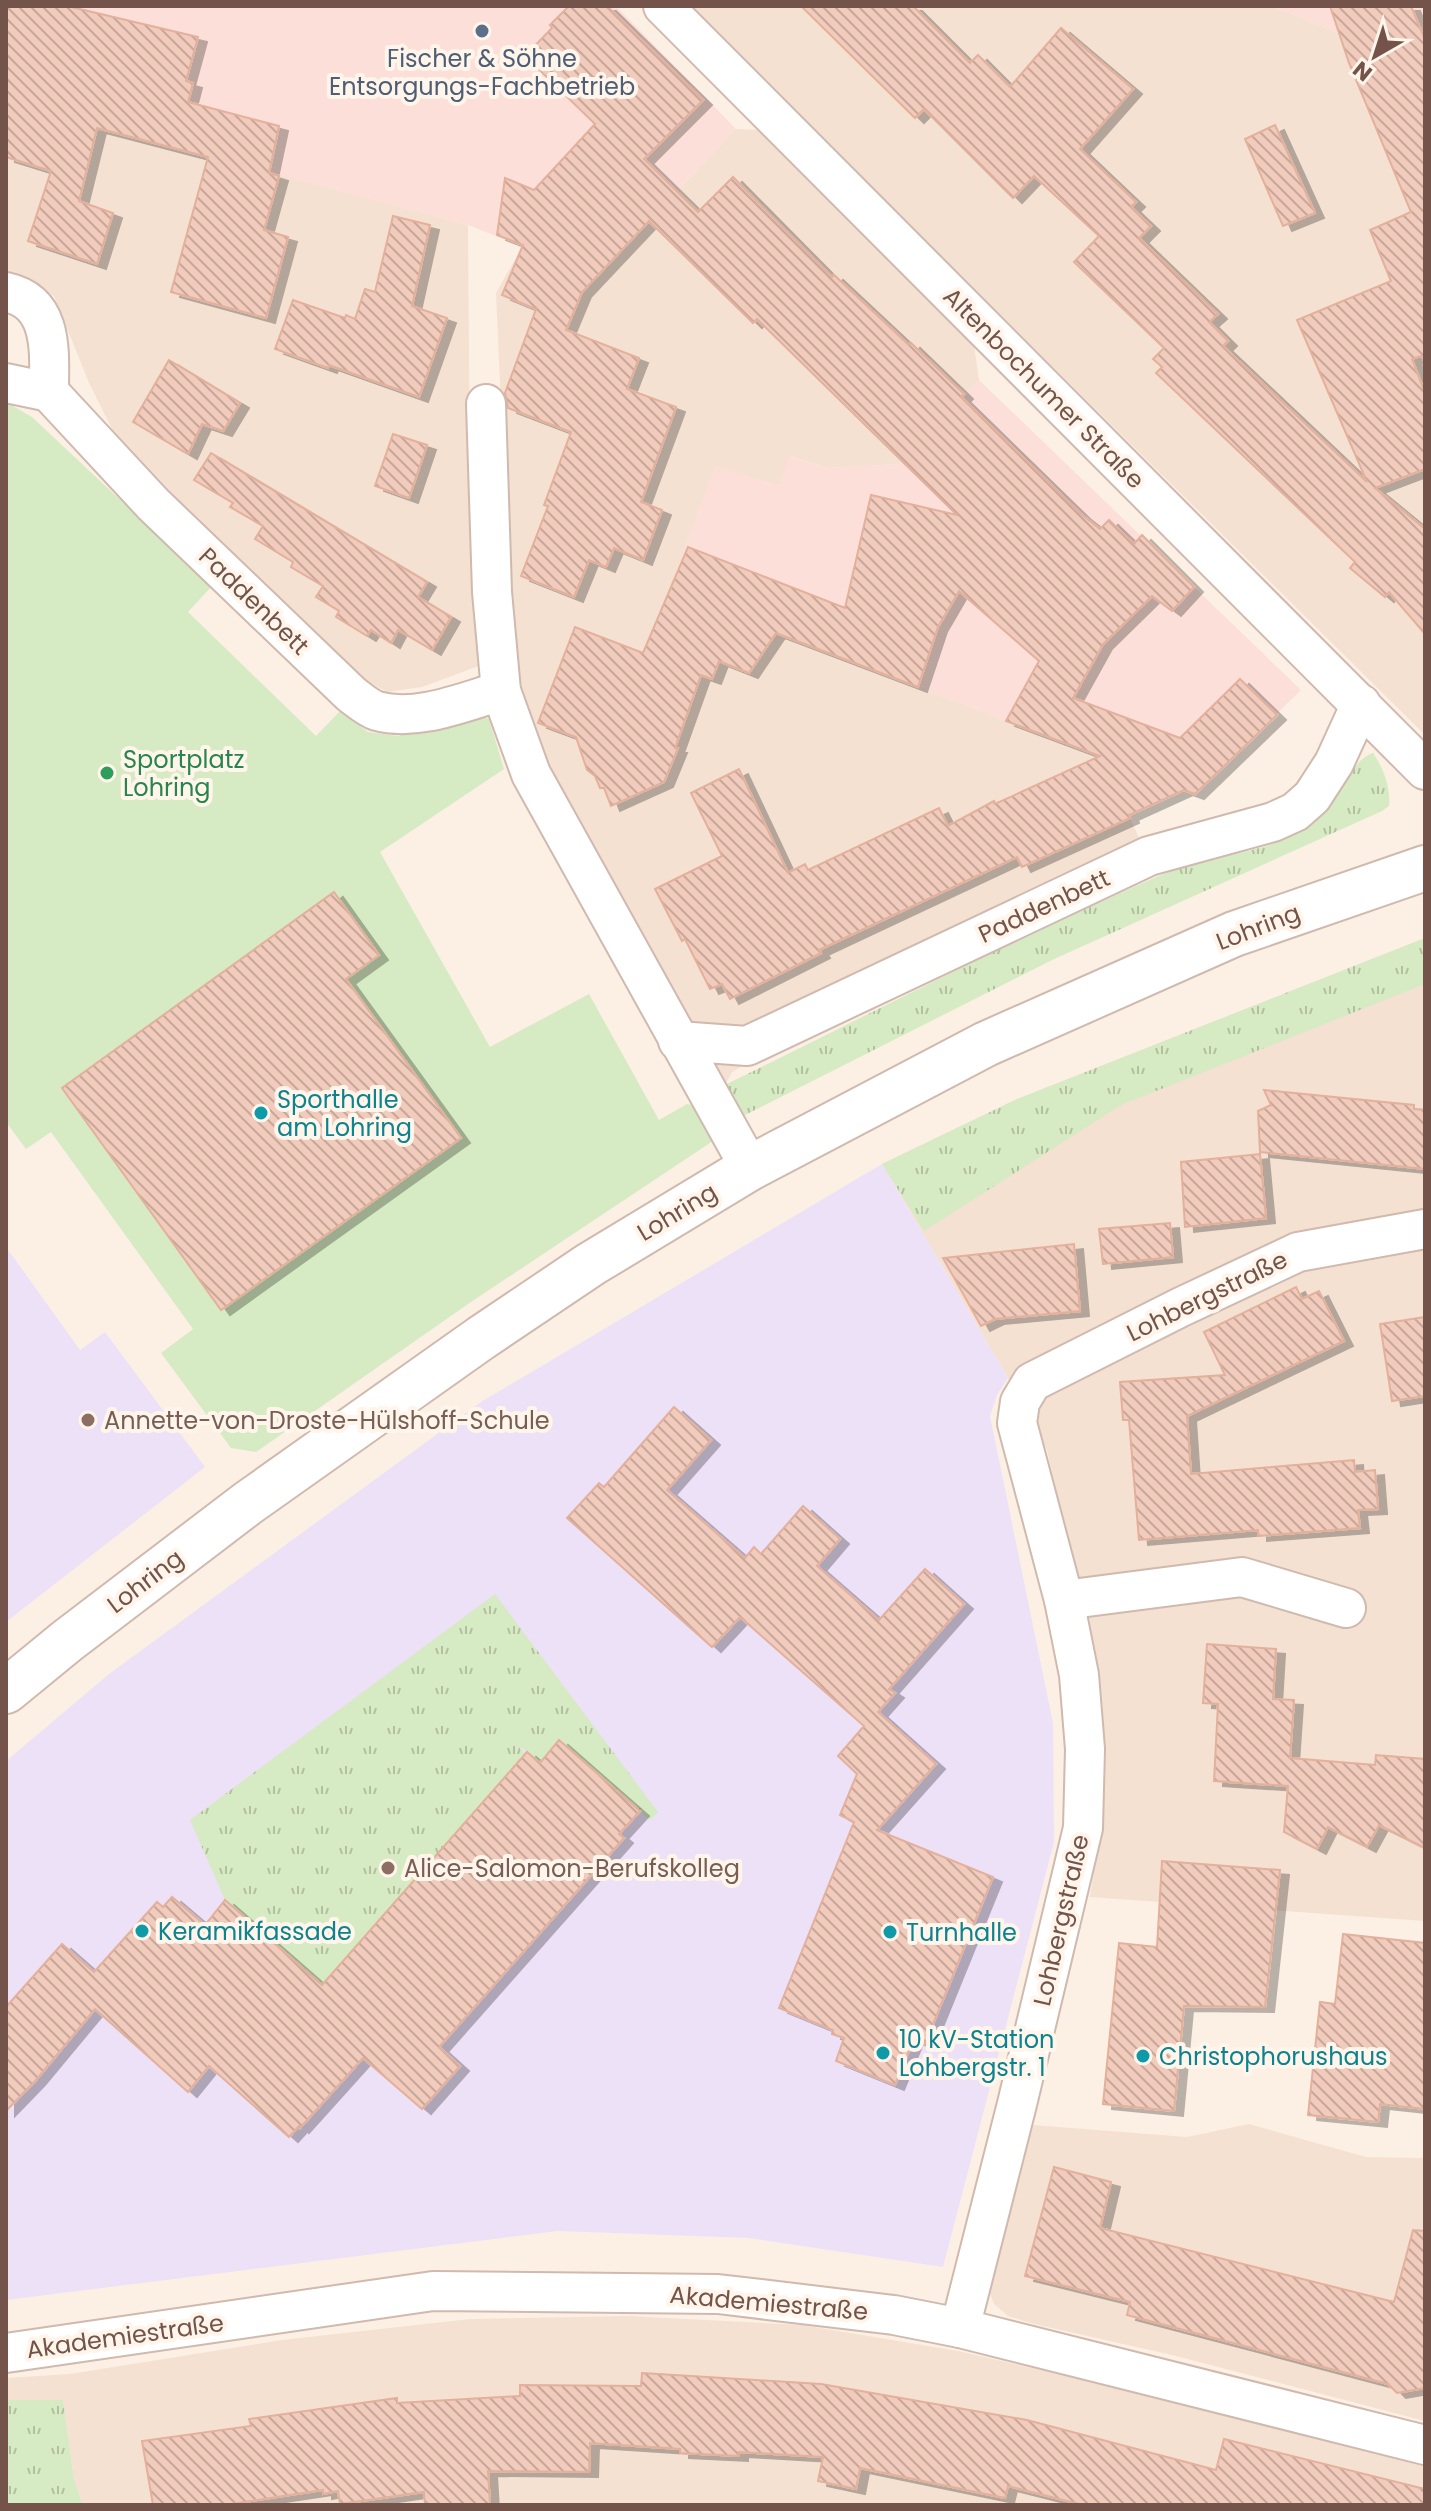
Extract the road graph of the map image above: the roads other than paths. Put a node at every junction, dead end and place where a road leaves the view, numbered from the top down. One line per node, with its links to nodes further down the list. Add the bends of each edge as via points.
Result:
1 (663, 6): 7 (street, Altenbochumer Straße)
2 (6, 292): 4 (street, via 34,307 47,329)
3 (6, 383): 4 (street)
4 (49, 392): 6 (street, Paddenbett, via 153,504 351,694 375,710 429,711)
5 (486, 404): 6 (street)
6 (501, 691): 10 (street, via 531,774)
7 (1361, 704): 8 (street, Altenbochumer Straße); 10 (street, Paddenbett, via 1334,763 1295,812 1149,856 747,1046)
8 (1425, 770)
9 (1425, 868): 11 (street, Lohring, via 1234,934 1000,1038)
10 (678, 1041): 11 (street)
11 (750, 1168): 15 (street, Lohring, via 481,1338 238,1511)
12 (1425, 1229): 13 (street, Lohbergstraße, via 1298,1252 1032,1382 1020,1402 1017,1423)
13 (1064, 1600): 14 (street, via 1242,1577); 16 (street, Lohbergstraße, via 1079,1675 1085,1749 1083,1828)
14 (1346, 1608)
15 (6, 1691)
16 (960, 2328): 17 (street, Akademiestraße, via 718,2294 433,2291); 18 (street, Akademiestraße)
17 (6, 2353)
18 (1425, 2445)

